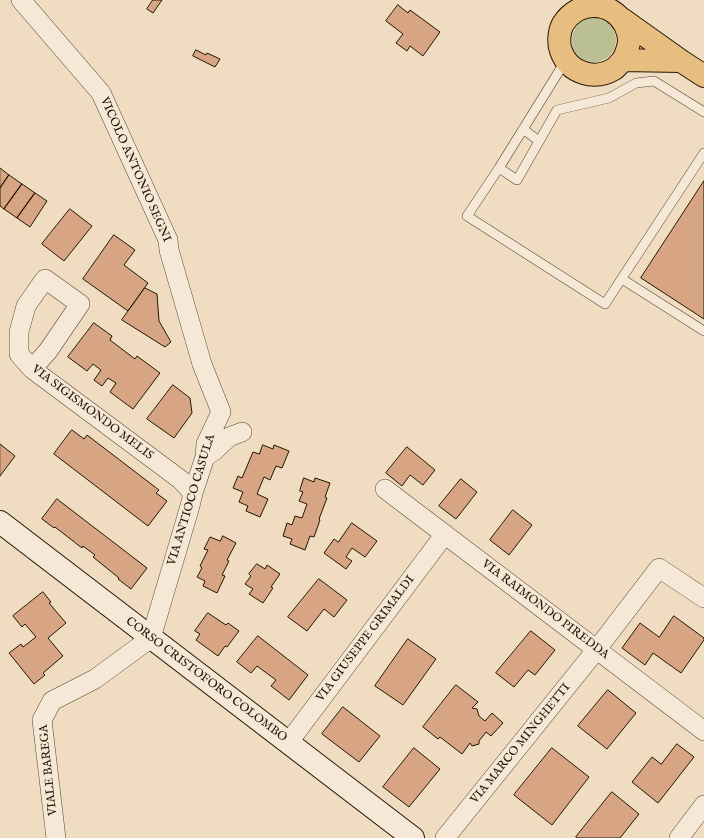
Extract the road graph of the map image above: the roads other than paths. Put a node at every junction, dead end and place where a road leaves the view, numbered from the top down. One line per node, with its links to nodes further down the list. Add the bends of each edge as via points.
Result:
1 (21, 0): 14 (street, VICOLO ANTONIO SEGNI, via 101,93 168,240)
2 (595, 3): 3 (main road, via 577,10); 4 (main road, via 608,8)
3 (565, 8): 5 (main road, via 559,38 560,50)
4 (622, 19): 6 (main road, via 629,40); 7 (main road)
5 (566, 60): 6 (main road, via 573,68 594,75 615,68); 10 (lane)
6 (623, 60): 7 (main road)
7 (682, 62): 8 (main road)
8 (704, 76)
9 (704, 112): 11 (lane, via 654,81 636,83 609,98 557,110)
10 (523, 129): 11 (lane); 13 (lane)
11 (540, 141): 13 (lane, via 517,180)
12 (704, 153): 15 (lane)
13 (499, 168): 15 (lane, via 467,216 605,304)
14 (169, 250): 19 (street, VIA ANTIOCO CASULA, via 202,364 221,412 206,444)
15 (622, 278): 16 (lane)
16 (704, 331)
17 (32, 369): 17 (street, VIA SIGISMONDO MELIS, via 48,351 80,304 46,279 26,306 19,332 19,354); 21 (street, VIA SIGISMONDO MELIS, via 181,480)
18 (242, 432): 19 (street, via 229,437)
19 (206, 457): 21 (street, VIA ANTIOCO CASULA)
20 (385, 490): 23 (street, VIA RAIMONDO PIREDDA)
21 (193, 493): 25 (street, VIA ANTIOCO CASULA)
22 (0, 522): 25 (street, CORSO CRISTOFORO COLOMBO)
23 (444, 534): 26 (street, VIA RAIMONDO PIREDDA); 28 (street, VIA GIUSEPPE GRIMALDI)
24 (704, 598): 26 (street, VIA MARCO MINGHETTI, via 659,568)
25 (151, 638): 28 (street, CORSO CRISTOFORO COLOMBO); 30 (street, VIALE BAREGA, via 95,679 52,701 42,720)
26 (597, 650): 27 (street, VIA RAIMONDO PIREDDA); 32 (street, VIA MARCO MINGHETTI)
27 (704, 731)
28 (288, 743): 31 (street, CORSO CRISTOFORO COLOMBO)
29 (704, 805): 33 (street)
30 (56, 838)
31 (412, 838)
32 (445, 838)
33 (679, 838)

